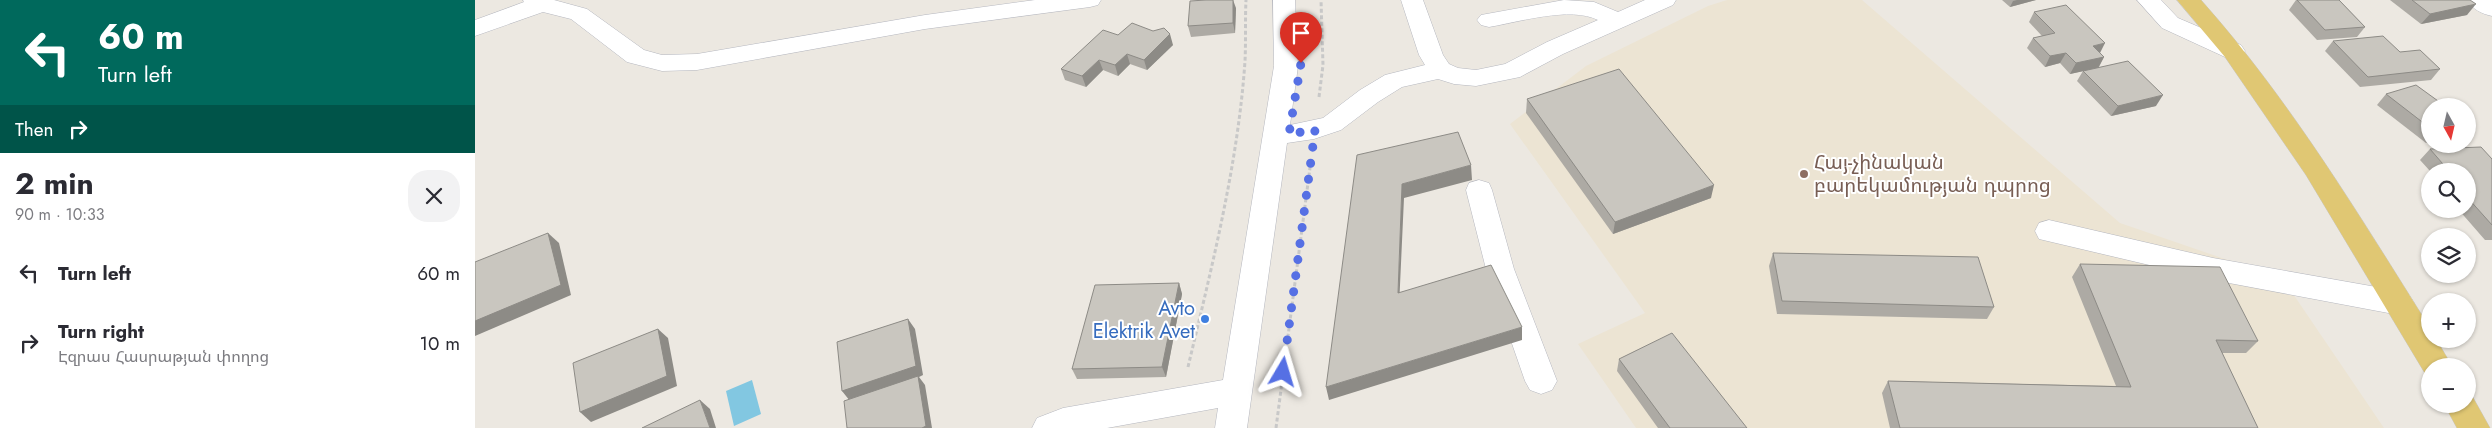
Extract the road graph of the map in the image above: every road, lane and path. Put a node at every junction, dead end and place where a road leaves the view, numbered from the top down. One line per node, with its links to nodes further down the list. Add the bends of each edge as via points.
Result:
1 (948, 0): 16 (street)
2 (1090, 0): 16 (street)
3 (1246, 0): 27 (path, via 1245,60 1231,166 1214,257)
4 (1283, 0): 20 (street)
5 (1296, 0): 20 (street, via 1301,63)
6 (1321, 0): 20 (path, via 1323,66)
7 (1412, 0): 19 (street, via 1431,55)
8 (1665, 0): 15 (street)
9 (2148, 0): 18 (street, via 2170,23)
10 (2188, 0): 18 (main road)
11 (2479, 0): 13 (street)
12 (538, 2): 16 (street, via 579,14 636,56 662,63 697,62); 17 (street)
13 (2492, 9)
14 (1489, 20): 15 (street, via 1566,7 1594,10)
15 (1616, 20): 19 (street, via 1511,71 1494,76 1454,76)
16 (925, 22)
17 (475, 28)
18 (2233, 51): 23 (main road, via 2315,168)
19 (1440, 70): 20 (street, via 1395,81 1332,124)
20 (1293, 133): 26 (street); 31 (street); 32 (path)
21 (1479, 190): 25 (street, via 1500,269)
22 (2049, 231): 23 (street, via 2213,269)
23 (2399, 303): 24 (main road)
24 (2432, 358)
25 (1541, 381)
26 (1236, 391): 27 (street); 30 (street)
27 (1180, 401): 29 (street, via 1063,422)
28 (2466, 413): 33 (main road)
29 (1048, 428)
30 (1231, 428)
31 (1249, 428)
32 (1276, 428)
33 (2475, 428)

